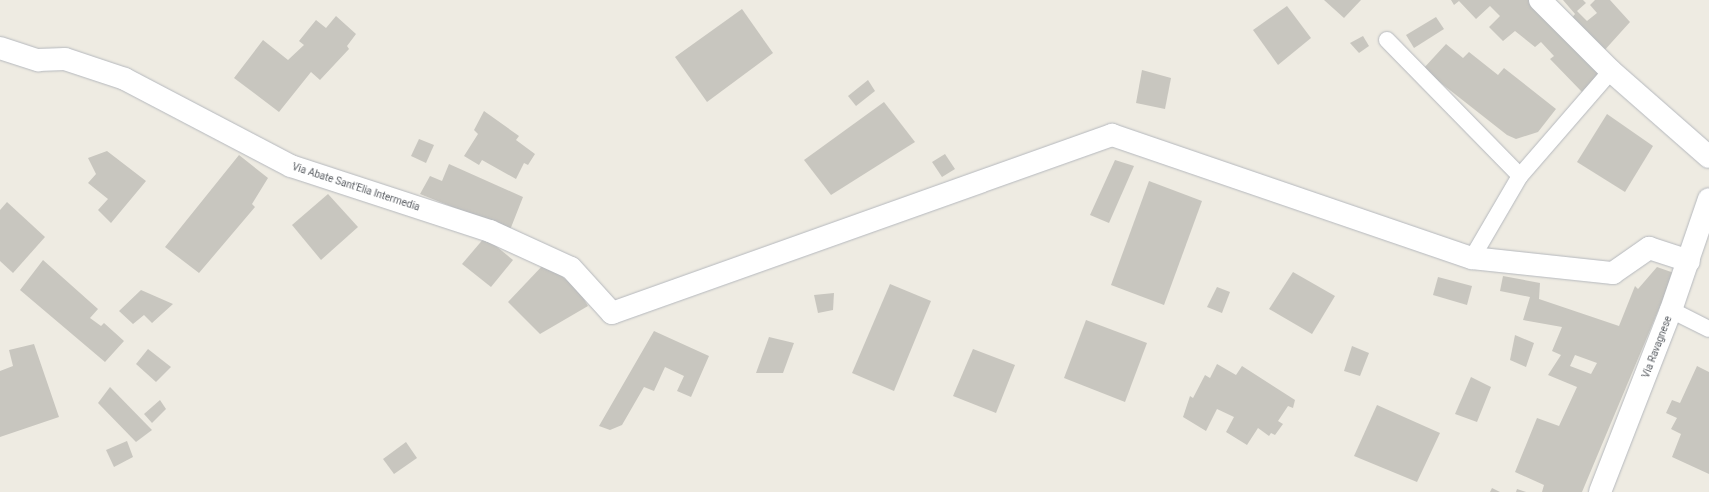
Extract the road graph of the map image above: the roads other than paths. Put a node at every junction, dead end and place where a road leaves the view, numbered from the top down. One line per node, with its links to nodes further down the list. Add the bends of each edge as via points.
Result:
1 (1540, 0): 4 (street)
2 (1387, 40): 6 (lane)
3 (0, 48): 8 (street, Via Abate Sant'Elia Intermedia, via 38,60 65,59 125,79 291,166 490,231 571,268 612,312 1112,136)
4 (1611, 71): 5 (street); 6 (lane)
5 (1709, 157)
6 (1520, 176): 8 (lane)
7 (1707, 210): 9 (street, Via Ravagnese)
8 (1472, 258): 9 (street, via 1613,273 1649,248)
9 (1689, 261): 10 (street, Via Ravagnese)
10 (1671, 310): 11 (lane); 12 (street, Via Ravagnese)
11 (1709, 329)
12 (1600, 492)

